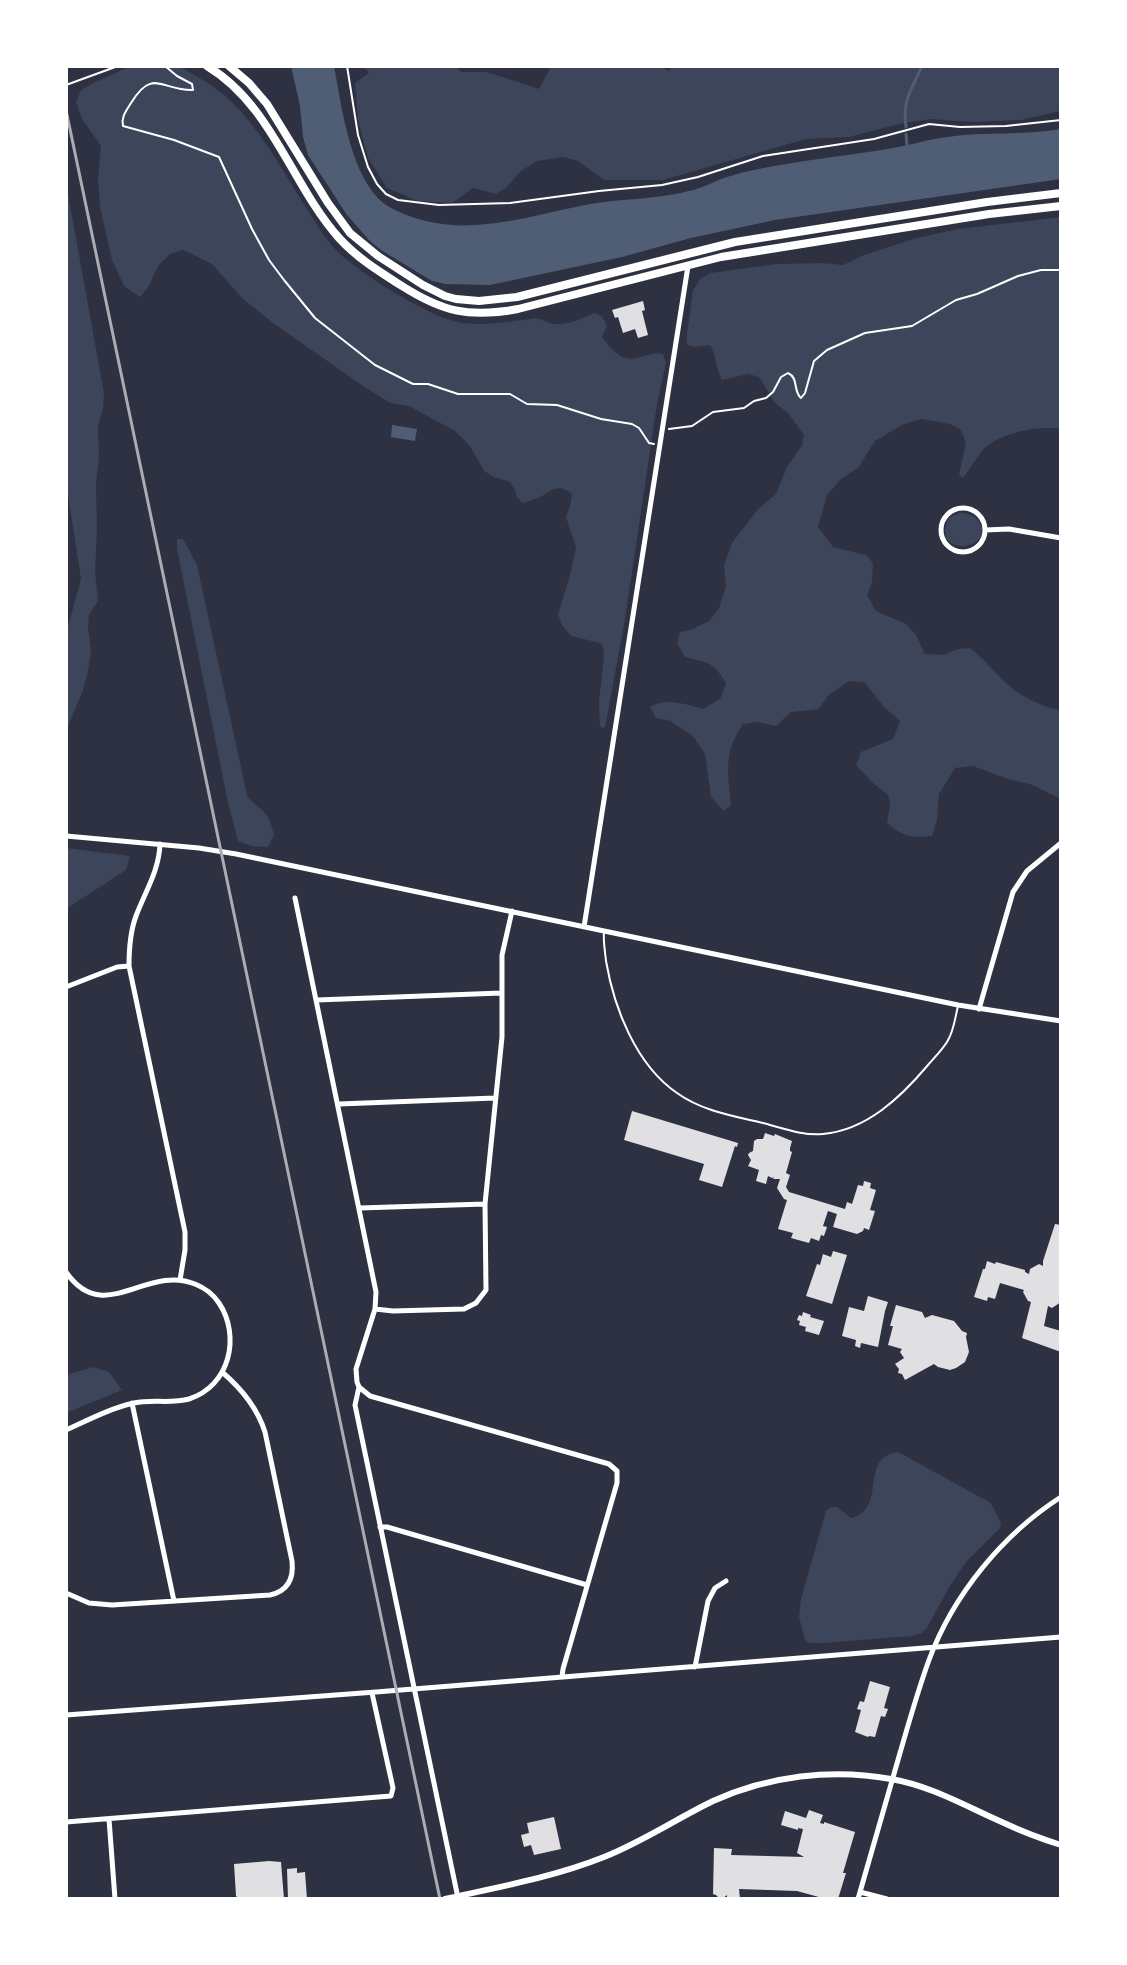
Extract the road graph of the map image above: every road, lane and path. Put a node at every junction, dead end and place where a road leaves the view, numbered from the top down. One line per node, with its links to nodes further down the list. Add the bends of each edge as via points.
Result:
1 (118, 66): 8 (path)
2 (165, 66): 15 (path, via 193,90 150,83 137,93 122,118 123,126 219,157 269,260 304,307 375,365 413,384 458,394 510,394 527,404 557,405 632,424 649,443)
3 (207, 66): 12 (main road, via 251,104 339,239 373,267 440,307 505,312)
4 (229, 66): 7 (main road)
5 (237, 66): 7 (main road)
6 (347, 66): 9 (path, via 358,135 377,184 398,200 439,205 510,203 662,185 763,156 874,139 920,125 1006,126)
7 (249, 83): 10 (main road, via 350,233 423,285 467,300 529,294 735,242)
8 (66, 85)
9 (1061, 120)
10 (1061, 193)
11 (1061, 206): 12 (main road)
12 (689, 265): 14 (street)
13 (1061, 270): 14 (path, via 1018,276 956,300 912,326 865,333 827,350 814,361 801,398 788,373 766,398 744,408 713,412 692,426)
14 (664, 429): 15 (street)
15 (662, 445): 23 (street)
16 (985, 530): 16 (street, via 980,516 960,508 947,514 940,528 948,548 962,553 976,549); 17 (street)
17 (1061, 538)
18 (66, 836): 20 (street)
19 (1061, 843): 30 (street, via 1034,864 1013,892)
20 (160, 844): 22 (street, via 236,854); 25 (street, via 132,929)
21 (295, 898): 28 (street)
22 (512, 911): 23 (street); 27 (street, via 502,955)
23 (584, 927): 24 (street)
24 (604, 931): 29 (street); 29 (lane, via 616,1006 655,1074 677,1094 708,1109 794,1131 839,1130 897,1100 947,1042)
25 (129, 966): 26 (street); 37 (street, via 185,1232)
26 (66, 987)
27 (501, 993): 28 (street); 32 (street)
28 (317, 1000): 33 (street)
29 (958, 1005): 30 (street)
30 (979, 1009): 31 (street)
31 (1061, 1021)
32 (495, 1098): 33 (street); 34 (street)
33 (339, 1104): 35 (street)
34 (485, 1204): 35 (street); 38 (street, via 487,1285 480,1299 458,1310)
35 (360, 1208): 38 (street)
36 (66, 1272): 37 (street, via 91,1293 110,1296 156,1281)
37 (180, 1280): 39 (street, via 213,1295 227,1319 231,1339)
38 (375, 1309): 40 (street, via 356,1369)
39 (222, 1372): 41 (street, via 189,1399); 48 (street, via 248,1399 265,1432 292,1576 280,1592 270,1595)
40 (359, 1387): 44 (street, via 355,1405); 46 (street, via 370,1396 609,1464 617,1471 617,1483)
41 (132, 1403): 42 (street); 48 (street)
42 (66, 1430)
43 (1061, 1497): 50 (street, via 984,1567)
44 (380, 1527): 46 (street); 53 (street)
45 (726, 1581): 51 (street, via 708,1601)
46 (587, 1585): 52 (street)
47 (66, 1593): 48 (street, via 104,1605)
48 (174, 1601)
49 (1061, 1637): 50 (street)
50 (934, 1648): 51 (street); 56 (street)
51 (695, 1667): 52 (street)
52 (562, 1677): 53 (street)
53 (412, 1690): 54 (street); 63 (street)
54 (374, 1692): 55 (street); 57 (street, via 391,1796)
55 (66, 1715)
56 (893, 1779): 59 (street); 60 (street); 62 (street, via 813,1775 758,1785 711,1802 597,1860)
57 (109, 1819): 58 (street); 61 (street)
58 (66, 1822)
59 (1061, 1845)
60 (859, 1895): 64 (street)
61 (115, 1899)
62 (445, 1899)
63 (458, 1899)
64 (887, 1899)

